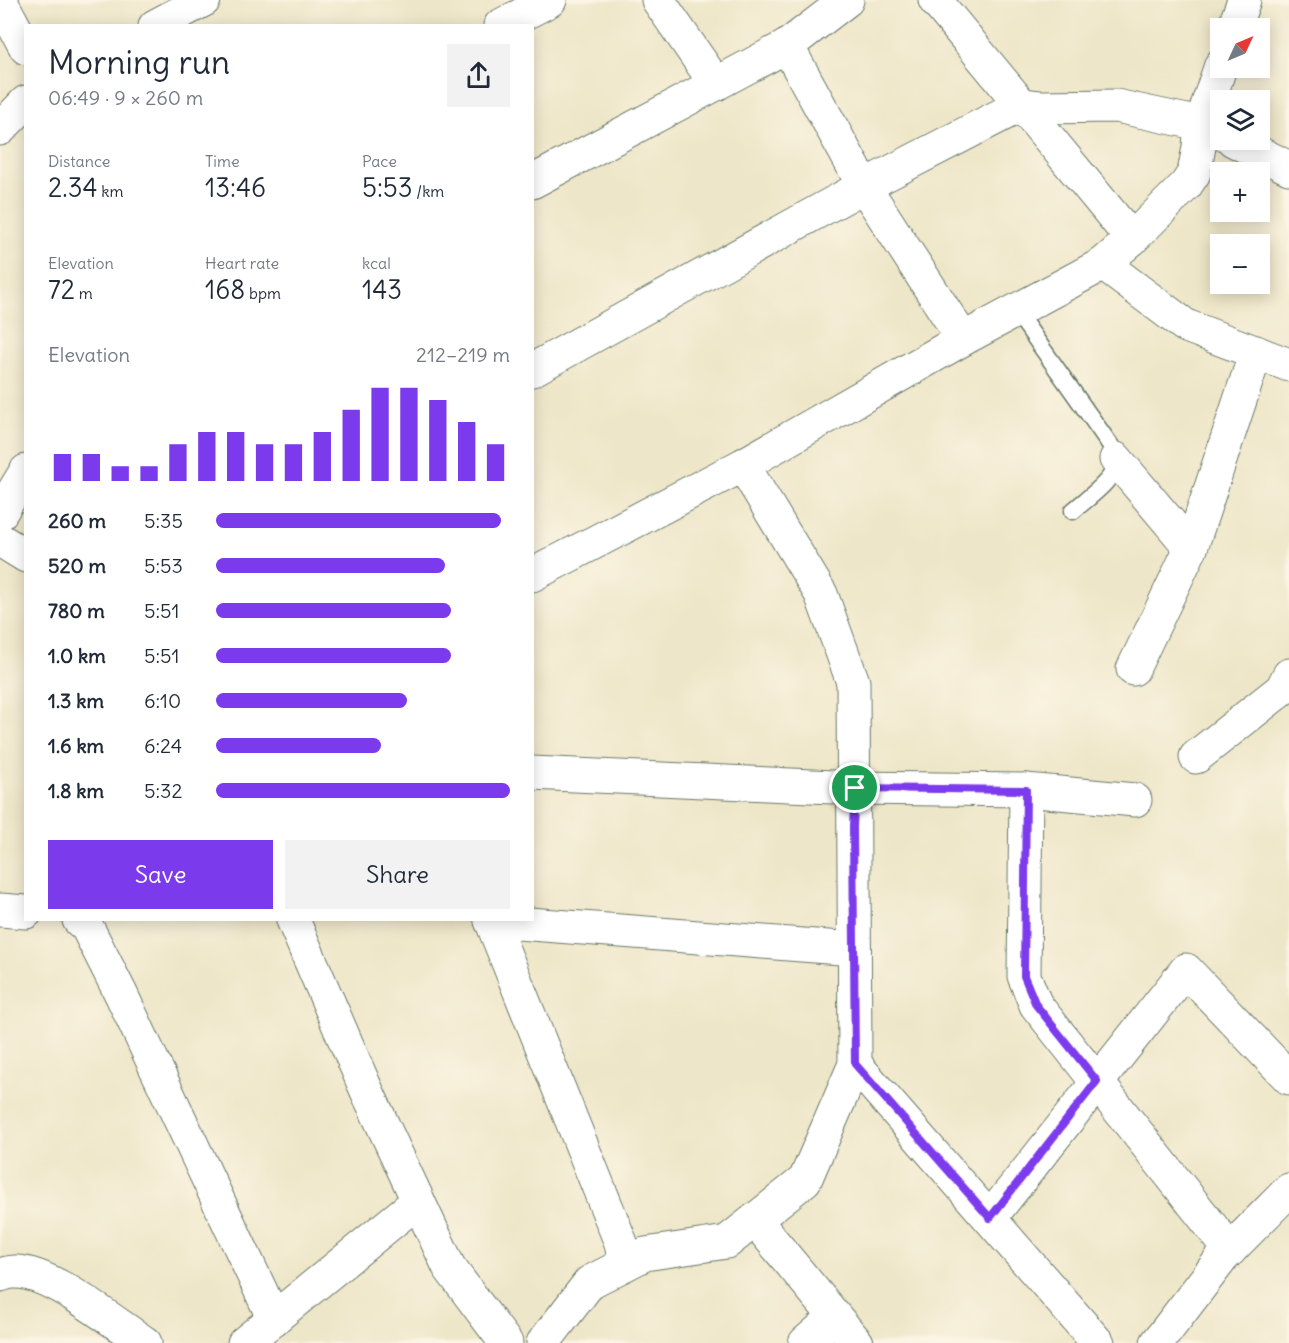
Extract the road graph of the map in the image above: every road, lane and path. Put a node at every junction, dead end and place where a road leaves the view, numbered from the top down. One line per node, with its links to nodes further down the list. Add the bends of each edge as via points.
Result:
1 (0, 0): 11 (street)
2 (204, 0): 9 (street)
3 (550, 0): 10 (street)
4 (658, 0): 13 (street)
5 (847, 0): 12 (street)
6 (936, 0): 15 (street)
7 (1244, 0): 8 (street)
8 (1238, 18)
9 (158, 24)
10 (504, 24)
11 (24, 44)
12 (787, 46): 13 (street); 22 (street)
13 (716, 84): 21 (street)
14 (24, 104): 16 (street)
15 (1021, 105): 17 (street, via 1116,106); 22 (street); 23 (street)
16 (0, 129)
17 (1210, 129)
18 (1210, 130): 23 (street, via 1199,147 1194,173 1186,185)
19 (1253, 150): 20 (street)
20 (1289, 168)
21 (534, 181)
22 (864, 186): 26 (street); 29 (street)
23 (1132, 239): 24 (street)
24 (1102, 264): 25 (street); 27 (street, via 1186,326)
25 (1016, 311): 26 (street); 30 (lane, via 1111,446)
26 (963, 339): 31 (street)
27 (1256, 352): 28 (street); 36 (street)
28 (1289, 365)
29 (534, 369)
30 (1116, 459): 33 (lane, via 1110,478); 36 (street)
31 (743, 465): 38 (street); 43 (street, via 821,594 853,682)
32 (24, 474): 34 (street)
33 (1072, 511)
34 (0, 514)
35 (0, 540): 37 (street)
36 (1191, 548): 39 (street)
37 (24, 555)
38 (534, 574)
39 (1133, 669)
40 (1289, 675): 41 (street, via 1282,689)
41 (1196, 757)
42 (534, 773): 43 (street)
43 (855, 788): 44 (street); 52 (street)
44 (1026, 790): 45 (street); 55 (street, via 1024,976 1036,1005)
45 (1135, 800)
46 (0, 910): 47 (street)
47 (24, 912)
48 (80, 921): 64 (street, via 87,927 121,994)
49 (292, 921): 57 (street)
50 (491, 921): 61 (street, via 621,1243)
51 (504, 921): 52 (street)
52 (854, 949): 53 (street)
53 (855, 1064): 58 (street); 59 (street, via 805,1180)
54 (1289, 1078): 55 (street, via 1186,970)
55 (1097, 1081): 58 (street); 60 (street)
56 (1289, 1190): 60 (street)
57 (418, 1201): 64 (street); 67 (street, via 449,1267)
58 (990, 1218): 71 (street)
59 (755, 1220): 61 (street, via 727,1242 645,1254); 63 (street)
60 (1230, 1250): 72 (street)
61 (625, 1264): 68 (street, via 590,1282)
62 (0, 1275): 65 (street, via 14,1272 39,1276)
63 (835, 1317): 69 (street); 70 (street)
64 (274, 1319): 66 (street)
65 (145, 1343)
66 (244, 1343)
67 (506, 1343)
68 (543, 1343)
69 (805, 1343)
70 (857, 1343)
71 (1098, 1343)
72 (1157, 1343)

